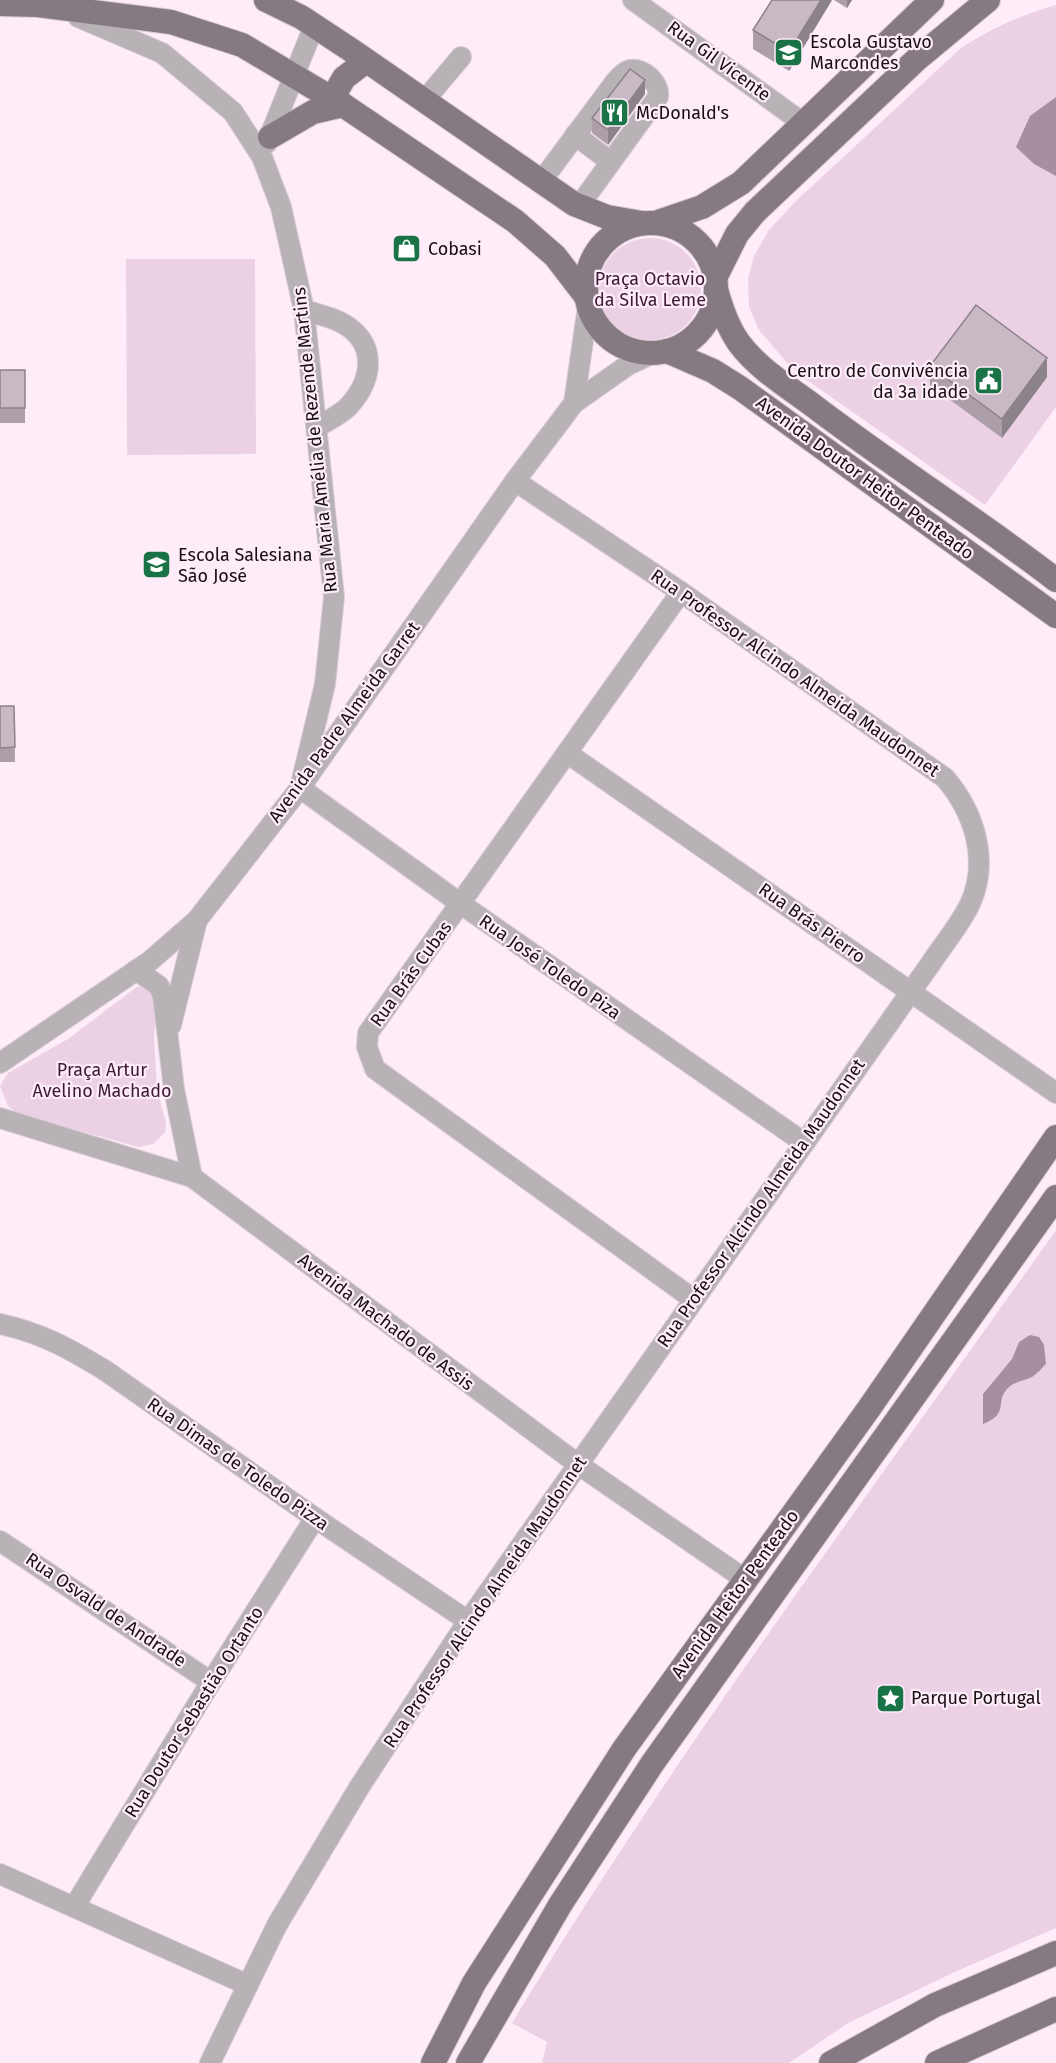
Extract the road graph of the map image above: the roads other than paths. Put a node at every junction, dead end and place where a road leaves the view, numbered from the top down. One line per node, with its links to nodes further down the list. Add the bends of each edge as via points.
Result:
1 (266, 0): 9 (main road)
2 (633, 0): 15 (street, Rua Gil Vicente)
3 (932, 0): 15 (main road)
4 (988, 0): 8 (main road)
5 (1006, 0): 8 (main road)
6 (2, 2): 7 (main road)
7 (38, 5): 12 (main road, via 171,22 242,45); 17 (street, Rua Maria Amélia de Rezende Martins, via 92,21 162,53 233,112)
8 (962, 23): 22 (main road, via 917,59 755,212 737,234)
9 (314, 26): 11 (main road); 12 (street)
10 (461, 57): 13 (street)
11 (366, 61): 13 (main road); 14 (main road, via 344,78)
12 (294, 74): 14 (main road); 17 (street)
13 (424, 101): 19 (main road)
14 (338, 102): 17 (main road, via 313,112); 23 (main road, via 515,222 555,256)
15 (803, 123): 21 (main road, via 723,196 702,207)
16 (575, 135): 18 (street); 18 (street, via 627,70 634,69 657,83 658,97); 19 (street)
17 (266, 147): 24 (street, Rua Maria Amélia de Rezende Martins)
18 (611, 162): 20 (street)
19 (540, 183): 20 (main road)
20 (579, 206): 21 (main road, via 606,217)
21 (649, 223): 22 (main road, via 675,227 692,237 705,251); 23 (main road, via 620,230 603,243 590,262)
22 (716, 282): 25 (main road, via 712,310 703,327 689,340); 29 (main road, Avenida Doutor Heitor Penteado, via 739,344 760,364)
23 (586, 300): 25 (main road, via 596,323 608,337 623,347); 26 (street, Avenida Padre Almeida Garret)
24 (304, 310): 27 (street, Rua Maria Amélia de Rezende Martins); 27 (street, via 340,322 361,338 370,361 366,383 347,408)
25 (660, 352): 26 (street, via 628,365); 31 (main road, Avenida Doutor Heitor Penteado, via 714,371 740,388)
26 (574, 403): 28 (street, Avenida Padre Almeida Garret)
27 (317, 427): 33 (street, Rua Maria Amélia de Rezende Martins, via 334,606 325,684)
28 (515, 481): 30 (street, Rua Professor Alcindo Almeida Maudonnet); 33 (street, Avenida Padre Almeida Garret)
29 (1056, 580)
30 (681, 592): 32 (street, Rua Brás Cubas); 37 (street, Rua Professor Alcindo Almeida Maudonnet, via 945,778 958,794 977,838 978,884 970,905)
31 (1056, 616)
32 (567, 753): 34 (street, Rua Brás Cubas); 37 (street, Rua Brás Pierro)
33 (300, 788): 34 (street, Rua José Toledo Piza); 35 (street, Avenida Padre Almeida Garret)
34 (461, 904): 43 (street, Rua José Toledo Piza); 46 (street, Rua Brás Cubas, via 368,1033 367,1047 375,1069)
35 (196, 920): 36 (street, Avenida Padre Almeida Garret); 38 (street)
36 (136, 970): 38 (street, via 159,986); 39 (street, Avenida Padre Almeida Garret)
37 (911, 992): 40 (street, Rua Brás Pierro); 43 (street, Rua Professor Alcindo Almeida Maudonnet)
38 (169, 1033): 44 (street, via 171,1071)
39 (0, 1063)
40 (1056, 1093)
41 (0, 1118): 44 (street, Avenida Machado de Assis)
42 (1056, 1137): 51 (main road, Avenida Heitor Penteado)
43 (803, 1142): 46 (street, Rua Professor Alcindo Almeida Maudonnet)
44 (192, 1177): 48 (street, Avenida Machado de Assis)
45 (1056, 1197): 61 (main road, Avenida Heitor Penteado, via 652,1764 560,1905)
46 (693, 1299): 48 (street, Rua Professor Alcindo Almeida Maudonnet)
47 (0, 1324): 49 (street, Rua Dimas de Toledo Pizza, via 34,1332 106,1371)
48 (579, 1465): 51 (street, Avenida Machado de Assis); 52 (street, Rua Professor Alcindo Almeida Maudonnet)
49 (315, 1518): 52 (street, Rua Dimas de Toledo Pizza); 53 (street, Rua Doutor Sebastião Ortanto)
50 (0, 1541): 53 (street, Rua Osvald de Andrade)
51 (746, 1580): 60 (main road, Avenida Heitor Penteado, via 624,1749 531,1892 474,1983)
52 (468, 1621): 57 (street, Rua Professor Alcindo Almeida Maudonnet, via 354,1796 278,1925)
53 (211, 1682): 55 (street, Rua Doutor Sebastião Ortanto)
54 (0, 1874): 55 (street)
55 (74, 1907): 57 (street)
56 (1056, 1953): 62 (main road, via 935,2005)
57 (248, 1986): 59 (street, Rua Professor Alcindo Almeida Maudonnet)
58 (1056, 2009): 63 (main road)
59 (210, 2063)
60 (433, 2063)
61 (468, 2063)
62 (831, 2063)
63 (938, 2063)

